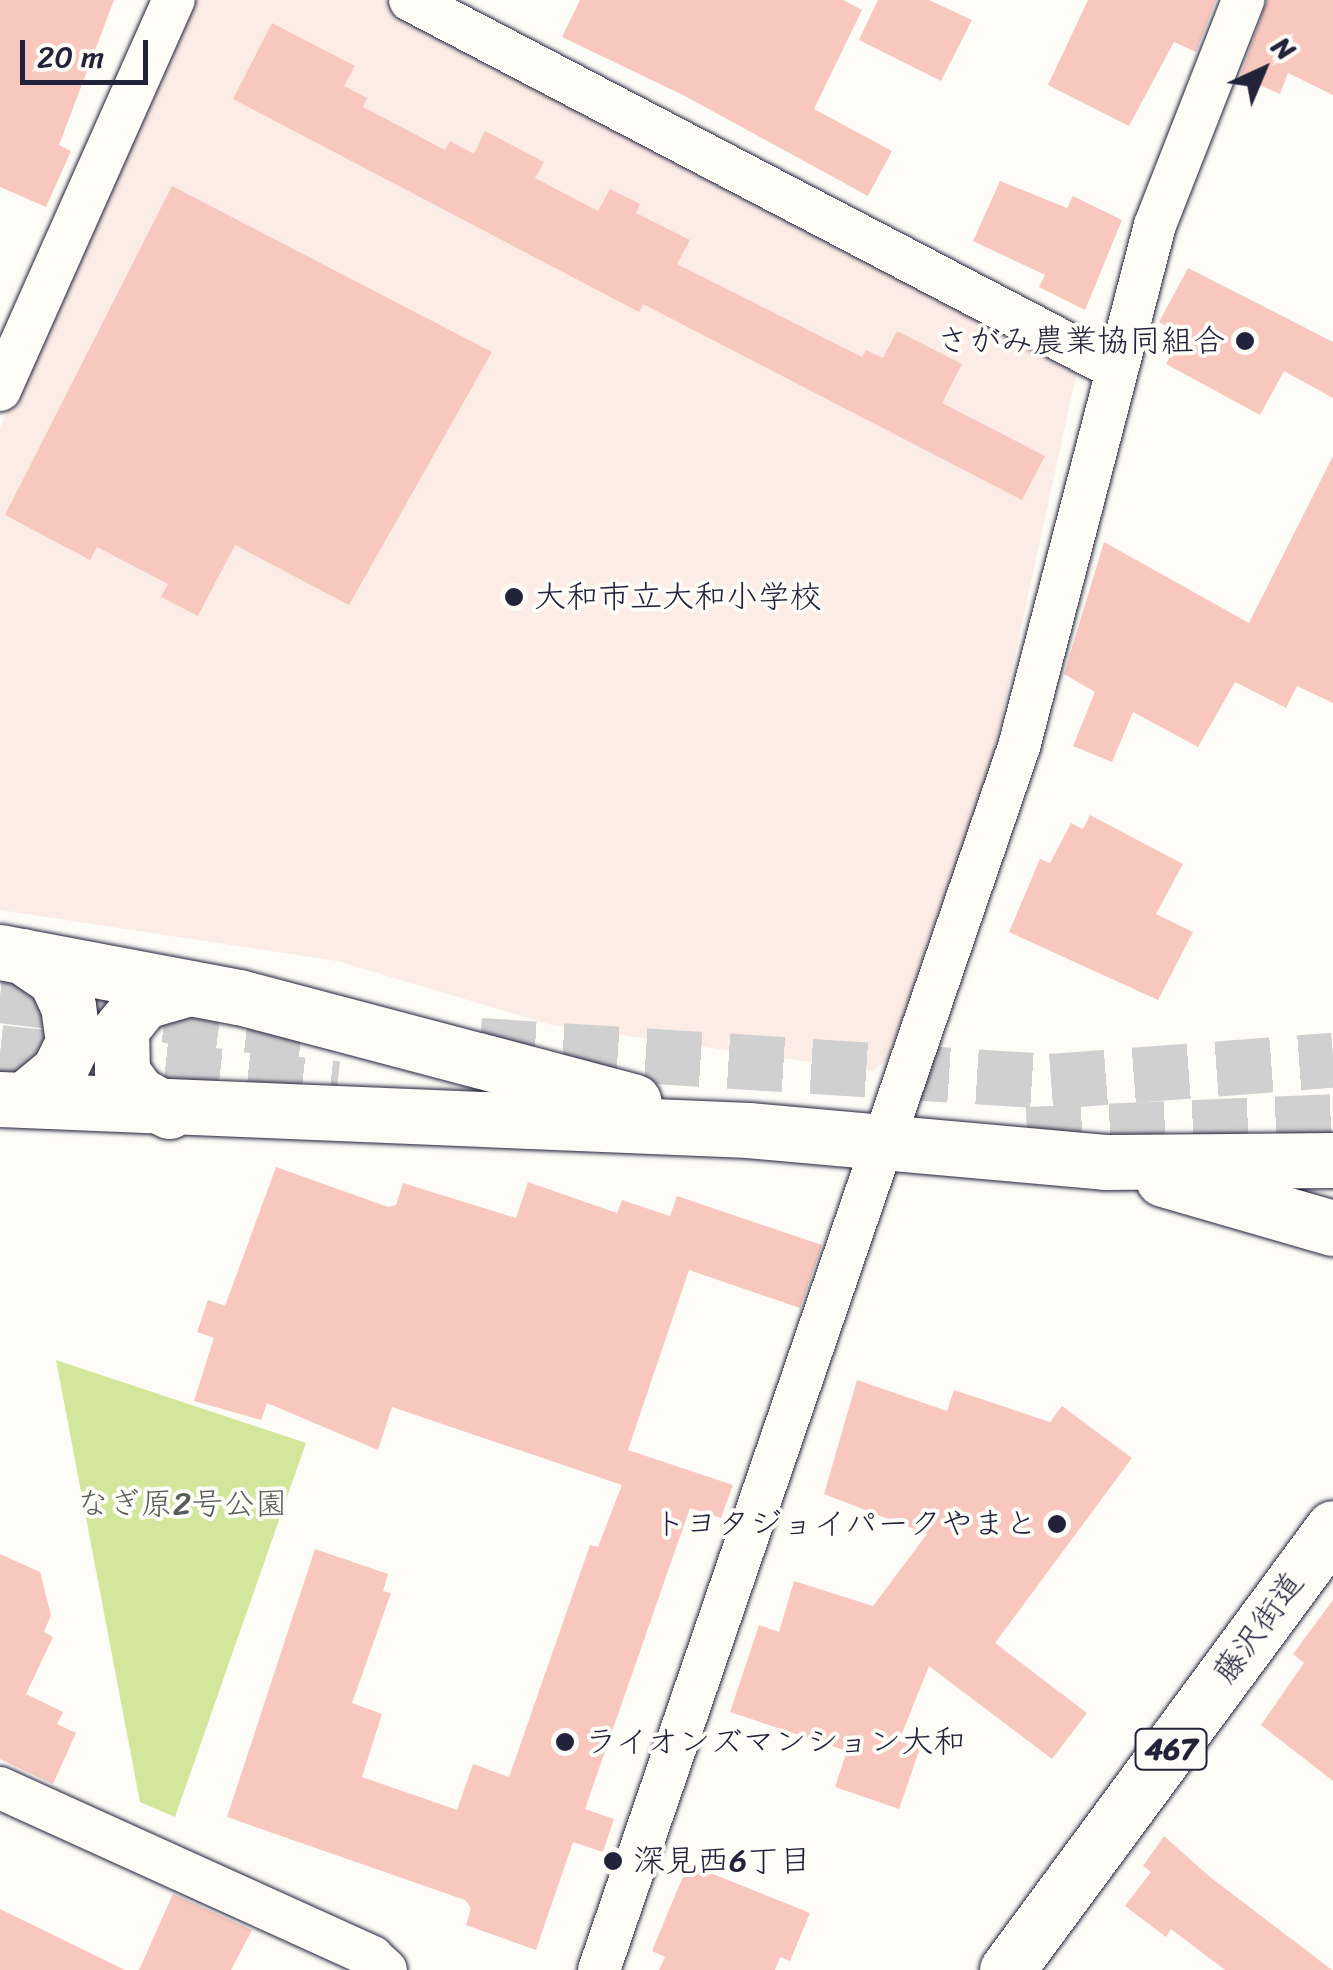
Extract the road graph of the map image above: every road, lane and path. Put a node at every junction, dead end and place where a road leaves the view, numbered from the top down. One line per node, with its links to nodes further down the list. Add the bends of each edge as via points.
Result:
1 (174, 0): 5 (street)
2 (410, 0): 4 (street)
3 (1243, 0): 4 (street, via 1155,225)
4 (1114, 368): 11 (street, via 1019,748)
5 (0, 390)
6 (11, 954): 7 (highway); 8 (highway, via 55,978 73,1042 59,1071)
7 (189, 988): 9 (highway, via 144,1000 121,1029 122,1072 138,1094); 10 (highway)
8 (12, 1100): 9 (highway)
9 (169, 1111): 10 (highway)
10 (748, 1130): 11 (highway)
11 (884, 1145): 13 (highway); 20 (street)
12 (1333, 1160): 13 (highway)
13 (1105, 1162): 14 (highway)
14 (1333, 1228)
15 (1333, 1518): 17 (highway)
16 (1333, 1528): 17 (highway, 藤沢街道 / 467)
17 (1295, 1580): 21 (highway, 藤沢街道 / 467)
18 (0, 1788): 19 (street)
19 (373, 1966)
20 (599, 1970)
21 (1007, 1970)

